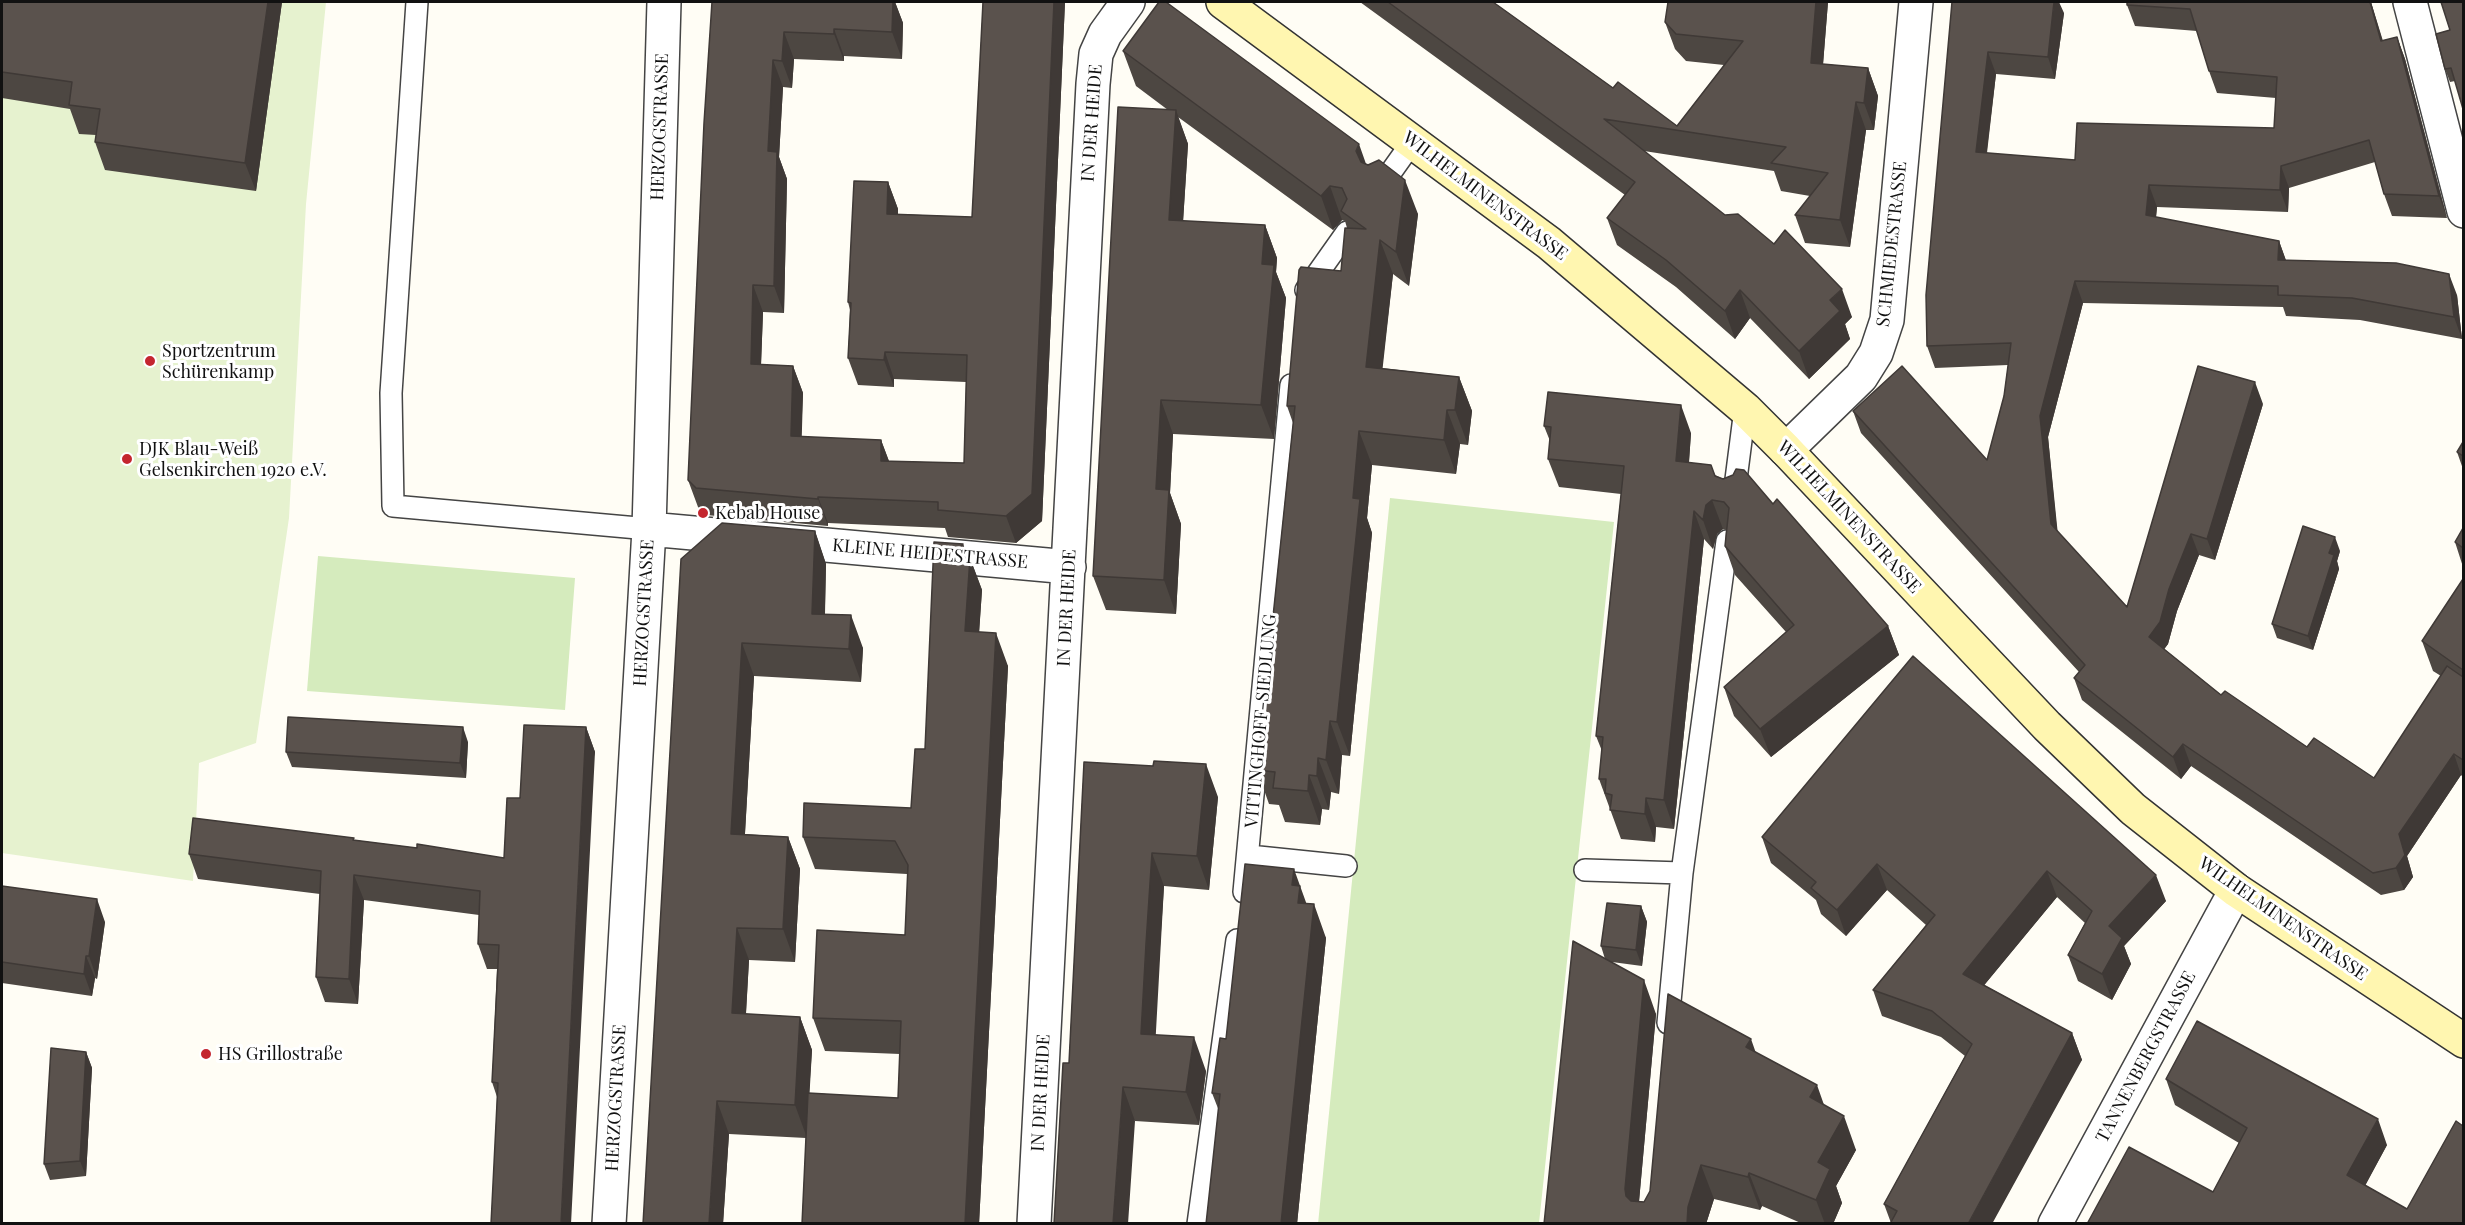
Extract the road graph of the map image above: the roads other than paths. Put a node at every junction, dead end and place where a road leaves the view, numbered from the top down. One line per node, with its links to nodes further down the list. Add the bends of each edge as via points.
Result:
1 (417, 2): 16 (lane, via 391,393 393,506)
2 (664, 2): 16 (street, HERZOGSTRASSE)
3 (1128, 2): 18 (street, IN DER HEIDE, via 1096,54)
4 (1224, 2): 7 (street, WILHELMINENSTRASSE)
5 (1916, 2): 14 (street, SCHMIEDESTRASSE, via 1887,320 1861,377)
6 (2410, 2): 9 (street)
7 (1413, 141): 8 (lane); 13 (street, WILHELMINENSTRASSE, via 1549,243)
8 (1381, 186)
9 (2463, 211)
10 (1347, 232): 11 (lane, via 1299,299)
11 (1298, 311)
12 (1293, 370): 19 (lane, VITTINGHOFF-SIEDLUNG)
13 (1745, 409): 14 (street, WILHELMINENSTRASSE); 15 (lane)
14 (1786, 450): 23 (street, WILHELMINENSTRASSE, via 2047,726 2133,809)
15 (1734, 495)
16 (649, 529): 18 (street, KLEINE HEIDESTRASSE); 26 (street, HERZOGSTRASSE)
17 (1728, 541): 22 (lane)
18 (1069, 567): 27 (street, IN DER HEIDE)
19 (1249, 856): 20 (lane); 28 (lane, VITTINGHOFF-SIEDLUNG)
20 (1346, 866)
21 (1585, 870): 22 (lane)
22 (1682, 873): 25 (lane)
23 (2236, 891): 24 (street, WILHELMINENSTRASSE); 29 (street, TANNENBERGSTRASSE)
24 (2463, 1041)
25 (1666, 1048)
26 (609, 1224)
27 (1034, 1224)
28 (1198, 1224)
29 (2055, 1224)

